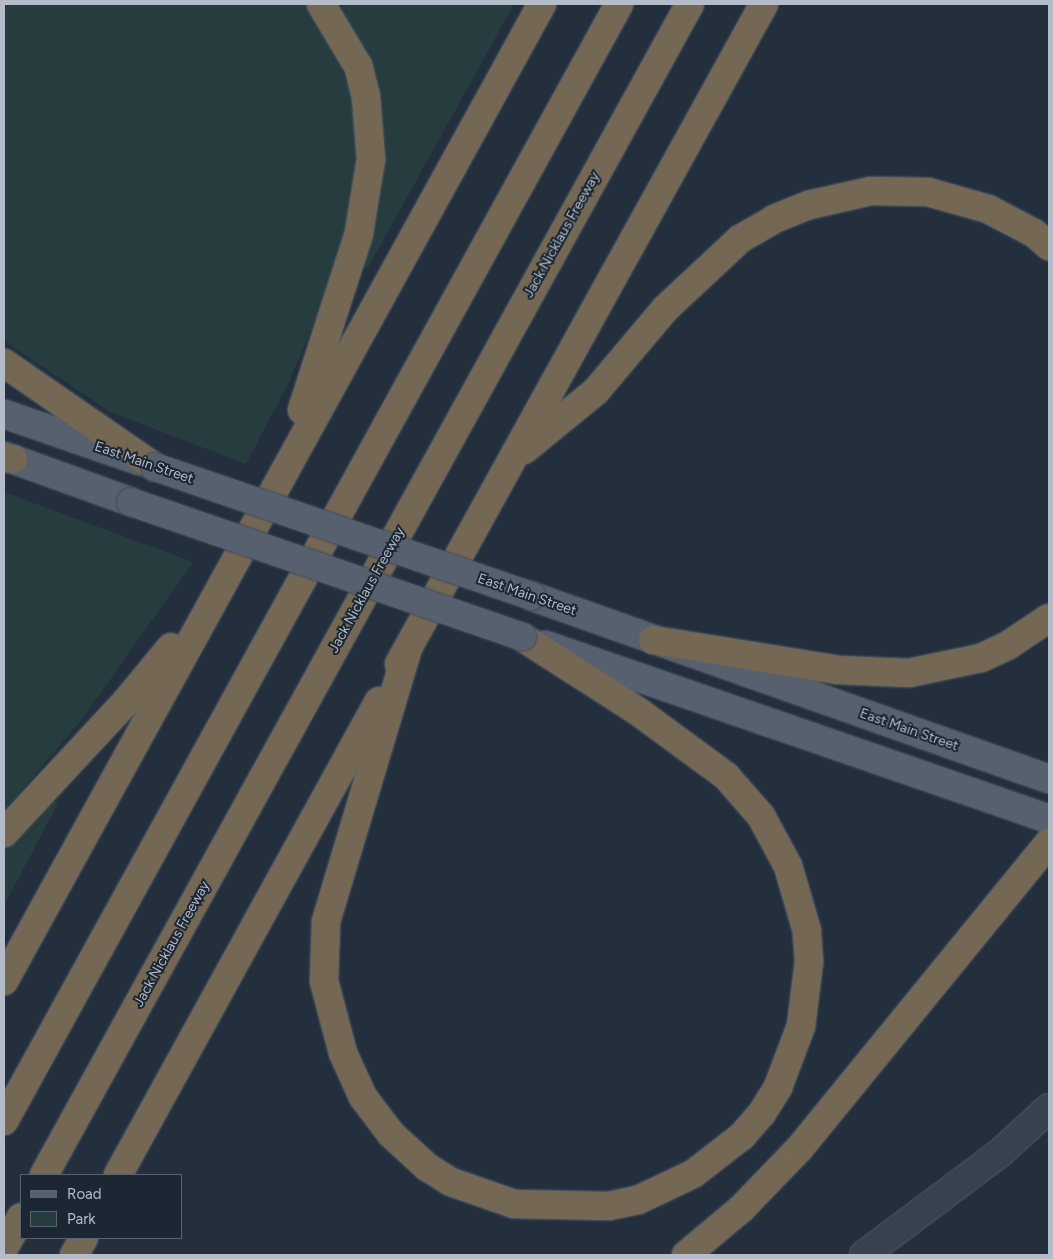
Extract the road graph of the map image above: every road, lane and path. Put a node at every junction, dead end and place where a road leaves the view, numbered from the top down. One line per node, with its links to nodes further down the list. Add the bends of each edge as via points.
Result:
1 (321, 4): 12 (highway, via 358,66 366,97 371,133 368,194 342,294)
2 (542, 4): 12 (highway)
3 (619, 4): 24 (highway)
4 (690, 4): 25 (highway, Jack Nicklaus Freeway)
5 (764, 4): 10 (highway)
6 (1049, 246): 10 (highway, via 1034,233 988,209 928,192 871,191 800,208 774,219 733,245 665,309 596,391)
7 (4, 363): 11 (highway)
8 (4, 414): 11 (main road, East Main Street)
9 (7, 458): 15 (main road, bridge)
10 (513, 459): 17 (highway)
11 (155, 467): 16 (main road, East Main Street, bridge)
12 (276, 484): 13 (highway)
13 (215, 591): 20 (highway, via 125,703); 22 (highway)
14 (1049, 618): 16 (highway, via 1007,646 981,658 909,673 838,670)
15 (522, 637): 17 (highway, via 639,712 726,776 762,816 800,897 807,931 809,962 801,1026 778,1086 762,1113 742,1136 694,1174 638,1200 608,1206 514,1204 451,1182 427,1167 391,1134 363,1097 343,1053 324,981 326,922); 19 (main road)
16 (653, 640): 18 (main road, East Main Street)
17 (408, 648): 26 (highway)
18 (1049, 779)
19 (1049, 819)
20 (4, 832)
21 (1049, 843): 32 (highway, via 799,1149 741,1209)
22 (4, 981)
23 (1049, 1108): 30 (lane, via 1001,1152)
24 (4, 1121)
25 (45, 1174)
26 (119, 1174)
27 (20, 1219): 29 (highway)
28 (83, 1239): 31 (highway)
29 (4, 1248)
30 (872, 1253)
31 (74, 1255)
32 (686, 1255)

